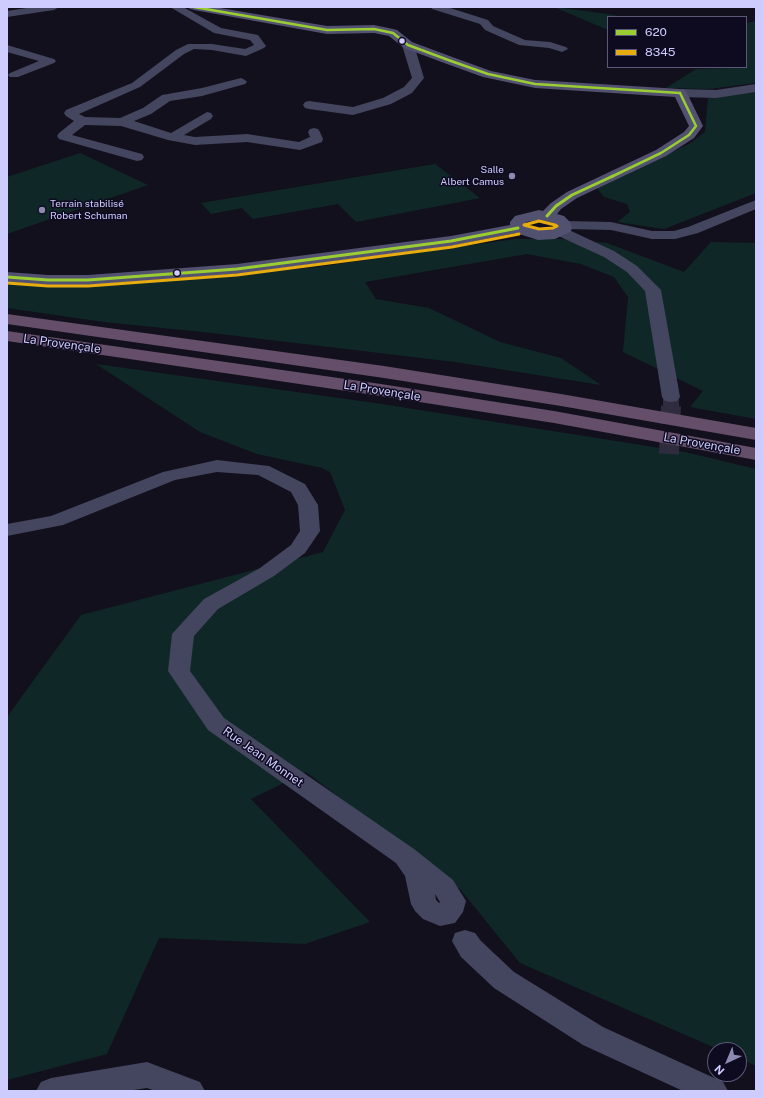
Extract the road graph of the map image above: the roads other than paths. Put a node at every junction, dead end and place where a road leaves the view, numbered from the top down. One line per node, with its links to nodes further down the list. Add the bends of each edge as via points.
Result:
1 (54, 7): 5 (street)
2 (175, 7): 15 (street, via 218,31 254,37 260,46 246,53 192,46 136,85 70,113)
3 (194, 7): 6 (street, via 327,30 374,30 393,33)
4 (436, 7): 8 (street, via 484,22 509,26)
5 (7, 14)
6 (408, 45): 12 (street, via 488,74 535,84); 13 (street, via 418,78 408,90 387,101 353,111)
7 (7, 48): 9 (street, via 50,61)
8 (562, 49)
9 (14, 75)
10 (241, 82): 16 (street, via 166,98 147,111)
11 (756, 88): 12 (street, via 716,94)
12 (680, 93): 21 (street, via 696,126 689,135 661,153 572,195)
13 (309, 105)
14 (207, 116): 18 (street)
15 (82, 121): 16 (street); 19 (street, via 63,136)
16 (122, 122): 18 (street)
17 (314, 132): 18 (street, via 317,139 300,146 247,134 195,141)
18 (172, 137)
19 (137, 157)
20 (756, 204): 23 (street, via 675,235 652,235 611,226)
21 (547, 216): 22 (street, via 521,219); 23 (street, via 558,219)
22 (518, 228): 23 (street, via 523,232 538,235 551,235); 24 (street, via 451,241 237,269 88,280)
23 (563, 228): 27 (street, via 632,268 653,290)
24 (7, 277)
25 (7, 319): 28 (highway, La Provençale, via 384,372)
26 (7, 336): 29 (highway, La Provençale, via 554,417)
27 (672, 398)
28 (756, 434)
29 (756, 454)
30 (7, 530): 33 (street, Rue Jean Monnet, via 56,521 170,476 217,466 262,470 298,488 308,505 310,531 298,549 267,572 212,604 183,634 180,671 216,724 405,856 417,874 424,904 456,929 470,949 504,980 593,1036)
31 (51, 1091): 32 (street, via 147,1075)
32 (190, 1091)
33 (713, 1091)

